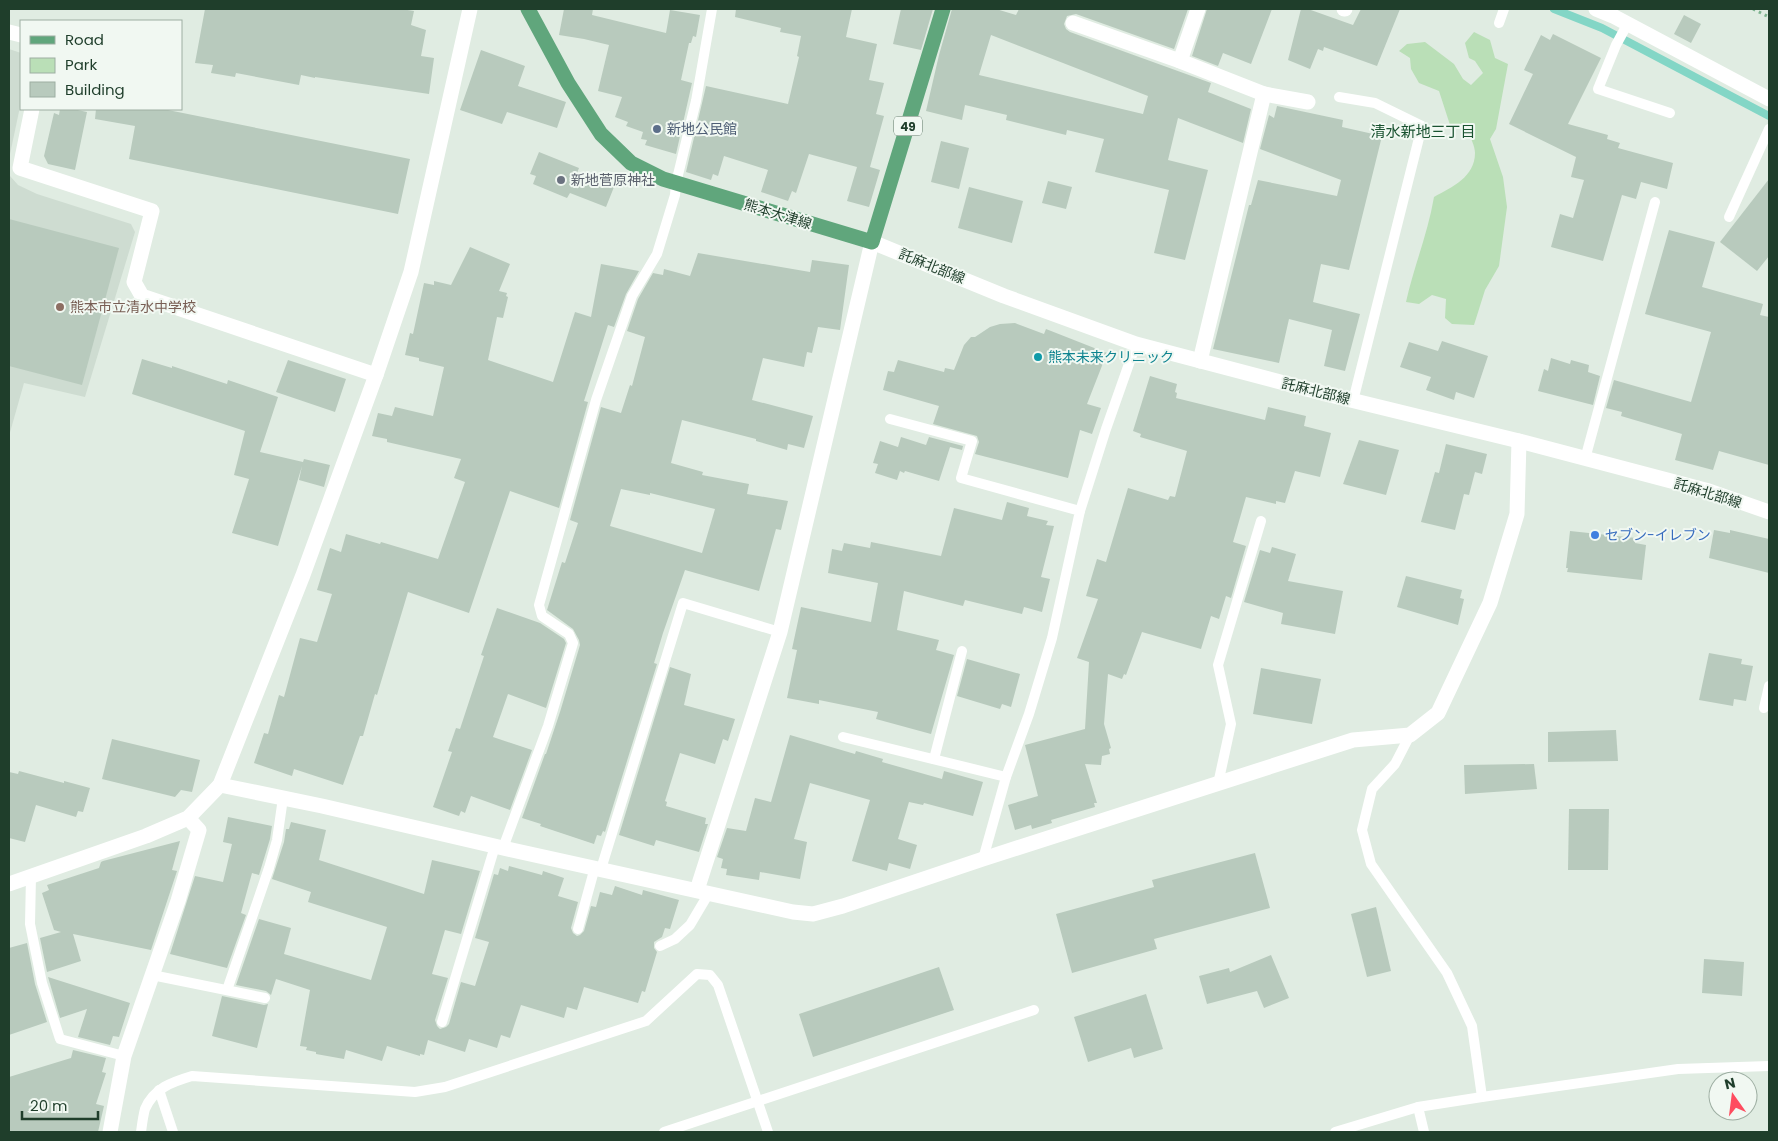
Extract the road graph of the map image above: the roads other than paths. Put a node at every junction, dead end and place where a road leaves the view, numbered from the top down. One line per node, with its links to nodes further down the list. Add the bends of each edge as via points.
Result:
1 (470, 9): 25 (street, via 411,272)
2 (528, 9): 19 (main road, 熊本大津線, via 568,82 602,134 631,163)
3 (712, 9): 19 (lane, via 696,101)
4 (943, 9): 22 (main road, 49)
5 (1198, 9): 11 (street)
6 (1504, 9): 8 (lane)
7 (1596, 9): 10 (street)
8 (1498, 23)
9 (1073, 24): 11 (street)
10 (1626, 27): 14 (street); 17 (lane, via 1598,90)
11 (1180, 61): 12 (street)
12 (1264, 94): 15 (street); 24 (street)
13 (1339, 97): 26 (lane, via 1375,104 1422,126)
14 (1769, 99)
15 (1308, 102)
16 (32, 110): 25 (street, via 20,168 152,211 134,282 142,296)
17 (1670, 112)
18 (1769, 129): 21 (lane)
19 (676, 183): 22 (main road, 熊本大津線); 45 (lane, via 657,254 632,296 596,400 539,605 542,616 569,634 573,644 548,726)
20 (1655, 202): 29 (lane)
21 (1729, 217)
22 (872, 242): 23 (street, 託麻北部線, via 1004,296); 33 (street)
23 (1136, 344): 24 (street, 託麻北部線); 30 (lane)
24 (1200, 361): 26 (street, 託麻北部線)
25 (376, 375): 42 (street, via 303,575)
26 (1353, 401): 28 (street, 託麻北部線)
27 (890, 419): 30 (lane, via 972,441 962,478)
28 (1518, 441): 29 (street, 託麻北部線); 37 (street, via 1517,514 1490,603 1438,713)
29 (1585, 459): 31 (street, 託麻北部線, via 1709,491)
30 (1080, 511): 40 (lane, via 1052,638)
31 (1769, 512)
32 (1261, 521): 41 (lane, via 1218,665 1231,724)
33 (780, 632): 47 (lane, via 683,604); 50 (street)
34 (962, 651): 39 (lane)
35 (1769, 686): 36 (lane)
36 (1764, 708)
37 (1410, 735): 41 (street, via 1353,740); 61 (lane, via 1395,764 1372,789 1362,830 1371,864 1447,973 1472,1026)
38 (843, 737): 39 (lane)
39 (934, 759): 40 (lane)
40 (1006, 777): 46 (lane)
41 (1218, 784): 46 (street)
42 (220, 785): 43 (street); 44 (street)
43 (282, 798): 45 (street); 54 (lane, via 270,868)
44 (188, 818): 48 (street); 53 (street, via 199,830)
45 (499, 847): 47 (street); 57 (lane)
46 (983, 859): 50 (street, via 813,914)
47 (598, 868): 50 (street); 51 (lane)
48 (31, 876): 49 (street); 58 (lane, via 30,924 42,983 60,1039)
49 (9, 884)
50 (703, 892): 52 (lane, via 690,925 675,939)
51 (578, 930)
52 (660, 946)
53 (152, 975): 54 (lane); 58 (street)
54 (227, 990): 55 (lane)
55 (265, 998)
56 (1034, 1010): 62 (lane)
57 (442, 1022)
58 (124, 1056): 64 (street)
59 (1769, 1066): 61 (lane, via 1678,1070)
60 (159, 1090): 62 (lane, via 171,1082 192,1076 415,1092 446,1087 646,1021 697,974 710,975 718,985); 65 (lane, via 145,1109); 66 (lane)
61 (1482, 1097): 63 (lane)
62 (758, 1100): 67 (lane); 68 (lane)
63 (1418, 1108): 69 (lane); 70 (lane)
64 (110, 1132)
65 (141, 1132)
66 (173, 1132)
67 (664, 1132)
68 (768, 1132)
69 (1335, 1132)
70 (1424, 1132)

